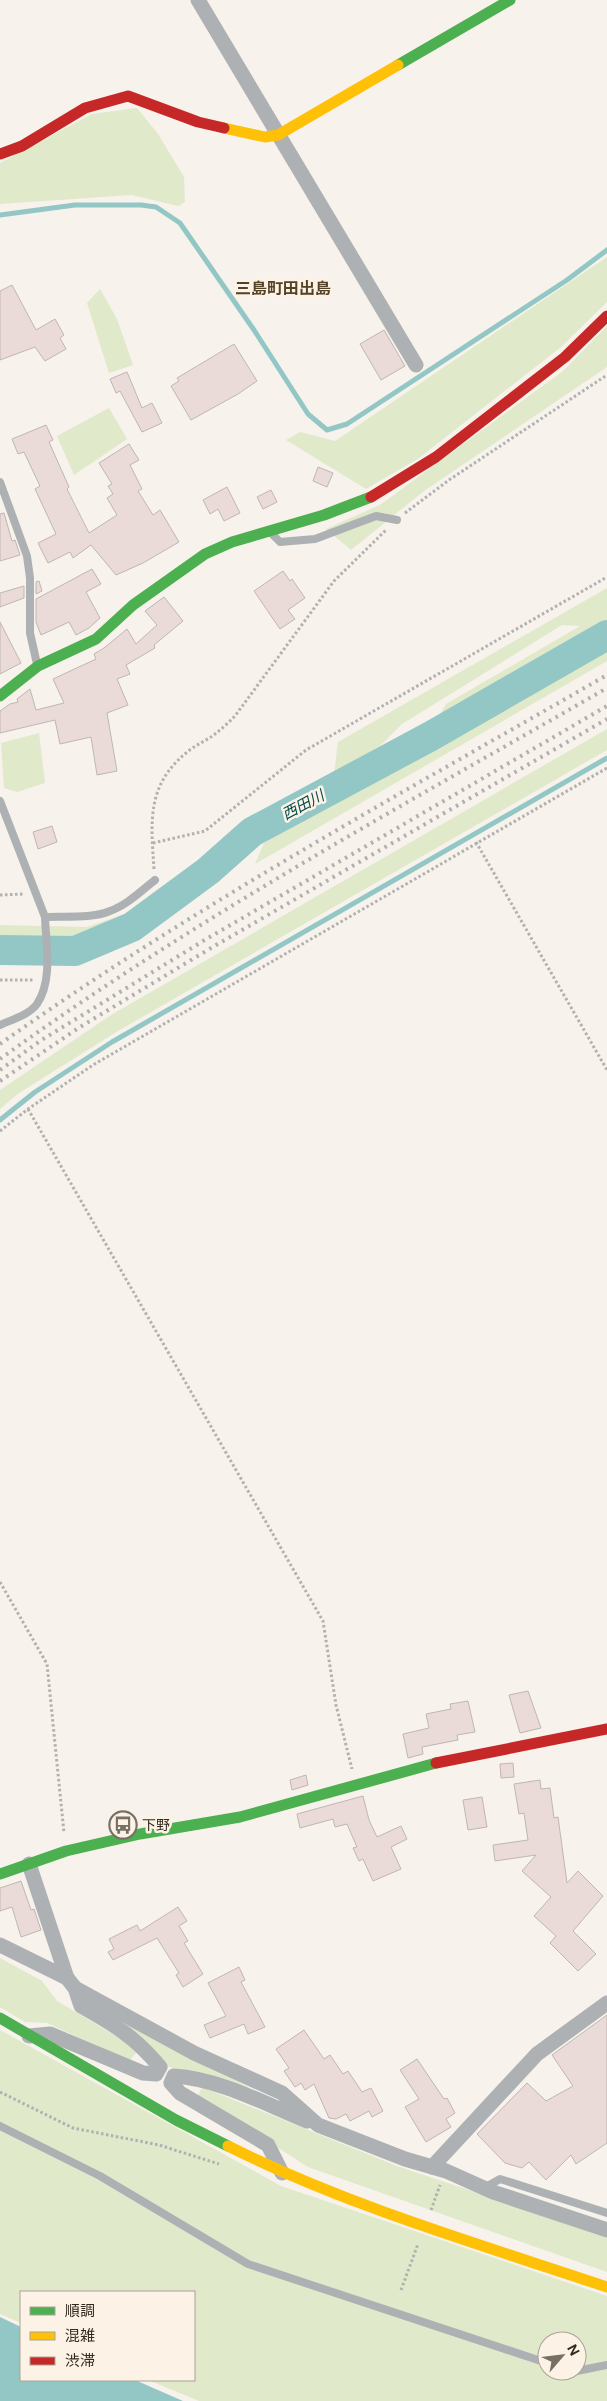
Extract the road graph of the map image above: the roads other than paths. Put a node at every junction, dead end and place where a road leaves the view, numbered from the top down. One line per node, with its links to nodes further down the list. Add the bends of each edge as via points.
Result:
1 (198, 0): 3 (street)
2 (510, 0): 3 (street)
3 (278, 135): 4 (street, via 265,137 198,122 128,96 85,108 22,146); 6 (street)
4 (0, 154)
5 (607, 316): 9 (street, via 565,357 436,457 374,495 324,515)
6 (416, 365)
7 (0, 482): 10 (lane, via 27,556 30,633)
8 (397, 520): 9 (lane, via 376,516 315,539 280,542)
9 (269, 530): 10 (street, via 205,554 133,606 96,639)
10 (38, 666): 11 (street)
11 (0, 696)
12 (0, 802): 14 (lane)
13 (154, 880): 14 (lane, via 125,904 109,912)
14 (45, 917): 15 (lane, via 46,981 36,1005)
15 (0, 1025)
16 (607, 1729): 17 (street, via 447,1760 240,1817 140,1834 66,1851)
17 (29, 1864): 18 (street); 20 (street)
18 (0, 1874)
19 (0, 1945): 20 (street)
20 (71, 1983): 24 (street, via 81,2006 125,2031 146,2050 160,2067); 26 (street, via 194,2053 282,2093)
21 (607, 2003): 28 (street, via 537,2054)
22 (0, 2018): 23 (street)
23 (28, 2036): 24 (street, via 50,2034 142,2073 156,2074); 29 (street, via 176,2120)
24 (158, 2071): 25 (street)
25 (173, 2079): 26 (street, via 174,2076 187,2077 220,2085); 29 (street, via 171,2083 180,2093 268,2145)
26 (318, 2125): 28 (street)
27 (0, 2126): 34 (lane, via 100,2176 248,2264)
28 (439, 2169): 30 (street)
29 (282, 2173): 33 (street, via 424,2226)
30 (484, 2188): 31 (lane, via 500,2179); 32 (street)
31 (607, 2213)
32 (607, 2230)
33 (607, 2287)
34 (537, 2360)
35 (607, 2365): 36 (lane)
36 (587, 2369)

